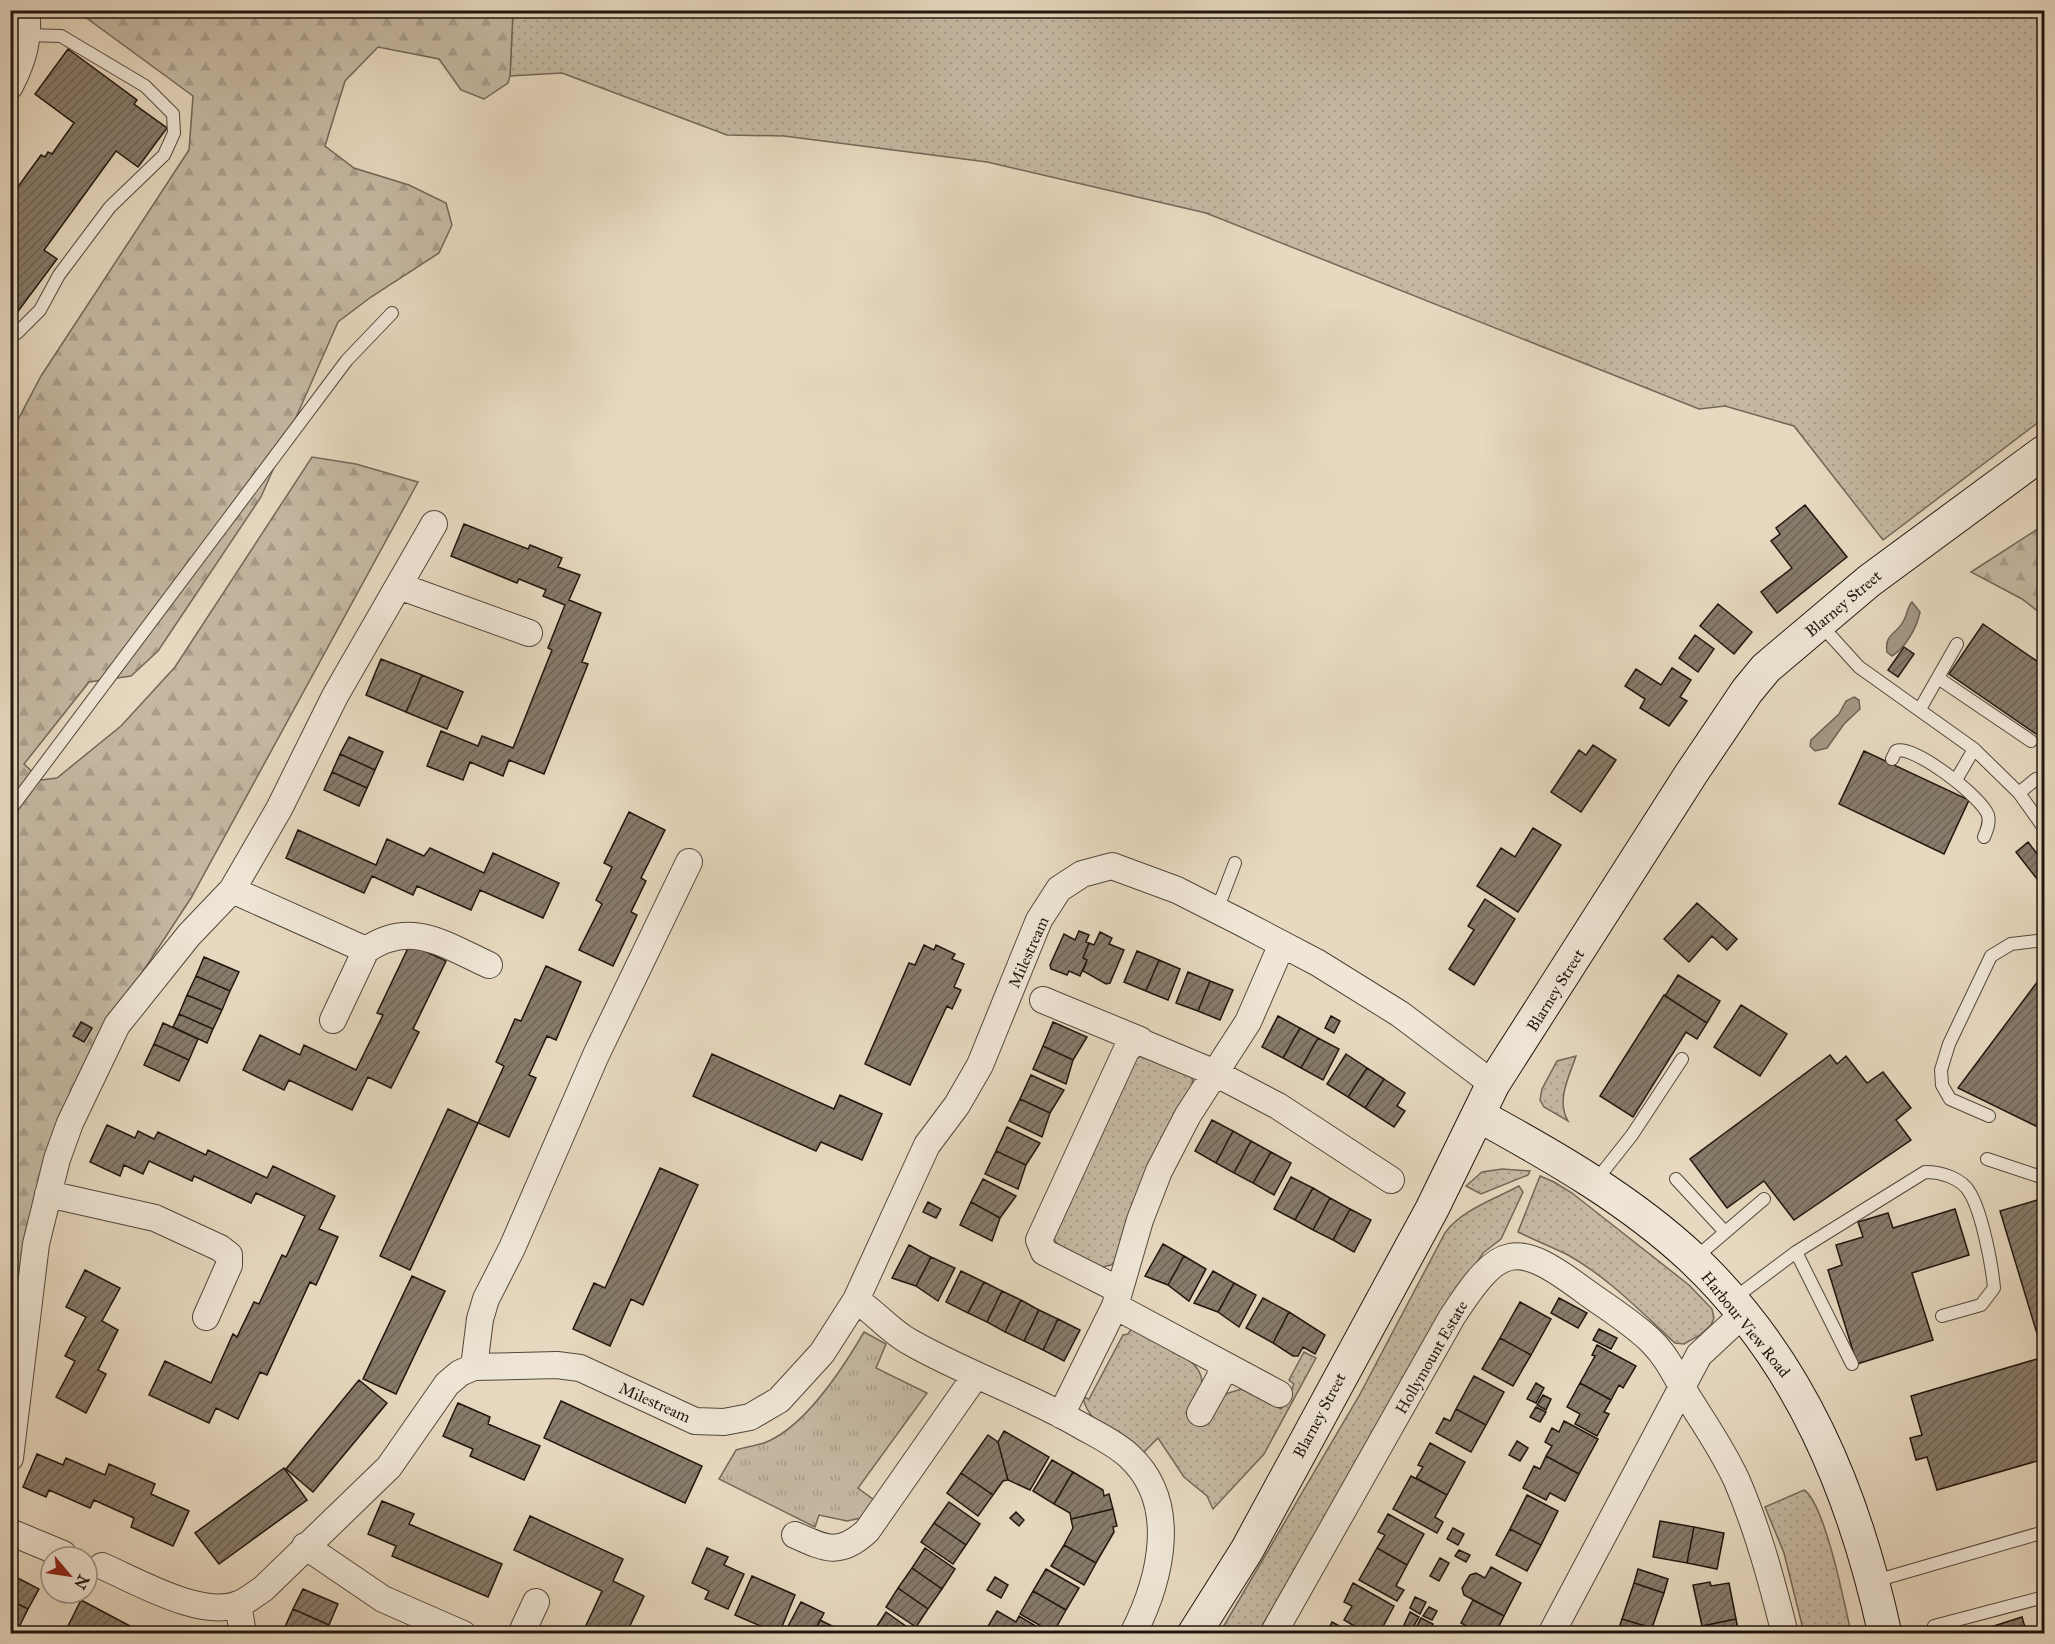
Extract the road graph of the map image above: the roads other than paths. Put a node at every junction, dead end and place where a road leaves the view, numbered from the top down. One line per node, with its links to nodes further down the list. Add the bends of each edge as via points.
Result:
1 (27, 23): 2 (street, via 24,53); 4 (lane, via 61,36 145,86 173,114 174,133 164,155 110,207 59,274 40,310)
2 (10, 86)
3 (392, 313): 19 (lane, via 347,360)
4 (17, 333)
5 (2044, 452): 8 (street, Blarney Street, via 1869,581)
6 (434, 524): 7 (street)
7 (399, 586): 9 (street); 24 (street)
8 (1819, 624): 12 (lane, via 1859,667); 35 (street, Blarney Street, via 1766,668 1721,728)
9 (529, 633)
10 (1957, 645): 11 (lane)
11 (1938, 678): 12 (lane); 13 (lane)
12 (1920, 709): 14 (lane)
13 (2031, 741)
14 (1974, 749): 16 (lane); 18 (lane)
15 (1892, 759): 16 (lane, via 1896,751 1906,750)
16 (1956, 780): 21 (lane, via 1987,812 1989,821)
17 (2044, 780): 18 (lane, via 2036,779)
18 (2019, 793): 20 (lane)
19 (10, 814)
20 (2044, 828)
21 (1984, 837)
22 (689, 862): 55 (street, via 596,1055 486,1299)
23 (1235, 863): 25 (lane)
24 (232, 890): 28 (street); 43 (street, via 181,945 117,1025 70,1123)
25 (1217, 910): 27 (street, Milestream); 49 (street, Milestream, via 1112,866 1082,874 1059,889 1039,920 980,1065 927,1145)
26 (2044, 940): 37 (lane, via 1996,950 1949,1044 1941,1070 1942,1085 1950,1099)
27 (1282, 944): 34 (street, via 1248,1022); 35 (street, Milestream, via 1400,1014)
28 (366, 950): 29 (street, via 387,938 408,934 438,942); 31 (street)
29 (489, 965)
30 (1043, 1000): 32 (street)
31 (333, 1020)
32 (1140, 1040): 34 (street); 48 (street, via 1126,1051 1039,1240 1044,1252)
33 (1682, 1059): 42 (lane, via 1632,1135)
34 (1215, 1073): 41 (street, via 1303,1121); 48 (street, via 1159,1171)
35 (1493, 1084): 36 (street, Blarney Street)
36 (1478, 1115): 42 (street, Harbour View Road); 77 (street, Blarney Street, via 1432,1209 1247,1550)
37 (1989, 1116)
38 (1987, 1159): 39 (lane)
39 (2044, 1178)
40 (1676, 1179): 45 (lane)
41 (1391, 1180)
42 (1593, 1184): 47 (street, Harbour View Road)
43 (48, 1194): 52 (street, via 154,1218 220,1248 228,1256 229,1265); 61 (street, via 34,1255)
44 (1764, 1199): 45 (lane)
45 (1725, 1232): 47 (lane)
46 (1796, 1252): 50 (lane); 51 (lane, via 1925,1172 1947,1175 1970,1191 1994,1288 1981,1305); 53 (lane)
47 (1693, 1260): 50 (street, Harbour View Road)
48 (1117, 1298): 54 (street); 60 (street)
49 (856, 1300): 55 (street, Milestream, via 822,1353 792,1389 750,1417 733,1420 695,1421 580,1368); 56 (street, via 908,1341)
50 (1736, 1307): 57 (street, via 1699,1355); 68 (street, Harbour View Road, via 1794,1383 1805,1404 1840,1479)
51 (1942, 1316)
52 (206, 1317)
53 (1852, 1364)
54 (1226, 1366): 58 (street); 59 (street)
55 (474, 1367): 66 (street, via 447,1384 388,1467)
56 (976, 1375): 60 (street); 64 (street, via 856,1542 826,1549)
57 (1682, 1387): 78 (street, Hollymount Estate, via 1670,1363 1651,1340 1560,1273 1525,1256 1507,1256 1480,1280 1452,1317); 79 (street); 80 (street, Hollymount Estate, via 1737,1482 1767,1565)
58 (1279, 1394)
59 (1200, 1413)
60 (1061, 1414): 76 (street, via 1130,1456 1153,1492 1162,1543 1148,1601)
61 (10, 1458)
62 (10, 1532): 65 (street)
63 (2044, 1534): 68 (lane)
64 (795, 1535)
65 (41, 1545)
66 (305, 1546): 71 (street, via 263,1589); 74 (street, via 383,1599)
67 (102, 1566): 71 (street, via 189,1603 216,1607)
68 (1874, 1582): 81 (street, Harbour View Road)
69 (2044, 1597): 72 (lane)
70 (536, 1602): 75 (street)
71 (238, 1604): 73 (street)
72 (1934, 1626)
73 (243, 1634)
74 (463, 1634)
75 (521, 1634)
76 (1133, 1634)
77 (1194, 1634)
78 (1273, 1634)
79 (1551, 1634)
80 (1785, 1634)
81 (1885, 1634)

